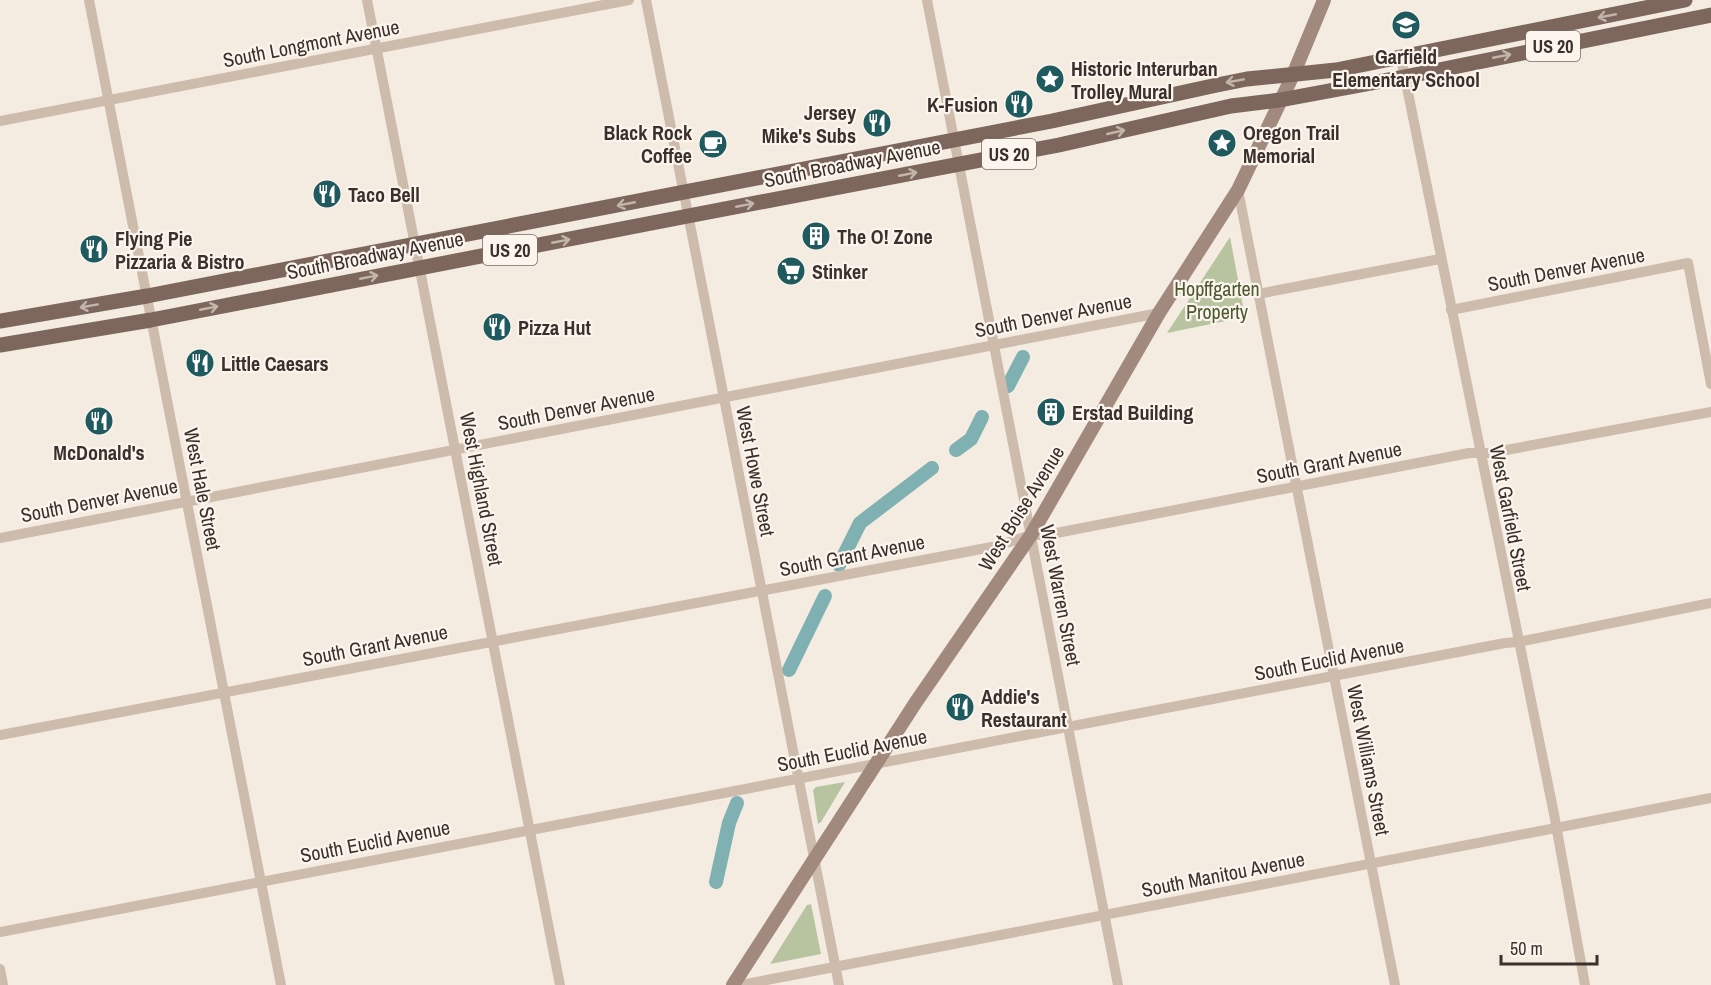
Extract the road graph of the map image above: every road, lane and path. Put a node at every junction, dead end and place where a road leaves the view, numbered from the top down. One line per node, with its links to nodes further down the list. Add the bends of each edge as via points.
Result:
1 (89, 0): 13 (street, West Hale Street)
2 (367, 0): 9 (street, West Highland Street)
3 (629, 0): 9 (street, South Longmont Avenue)
4 (646, 0): 19 (street, West Howe Street)
5 (927, 0): 16 (street, West Warren Street)
6 (1324, 0): 11 (street, West Boise Avenue)
7 (1685, 0): 10 (main road, South Broadway Avenue / US 20, one-way to 10)
8 (1711, 15): 12 (main road, South Broadway Avenue / US 20, one-way to 8)
9 (377, 49): 13 (street, South Longmont Avenue); 21 (street, West Highland Street)
10 (1401, 58): 11 (main road, South Broadway Avenue / US 20); 12 (street, West Garfield Street)
11 (1293, 75): 14 (street, West Boise Avenue); 16 (main road, South Broadway Avenue / US 20, one-way to 16, via 1216,85)
12 (1404, 77): 14 (main road, South Broadway Avenue / US 20); 22 (street, West Garfield Street)
13 (108, 100): 15 (street, South Longmont Avenue); 25 (street, West Hale Street)
14 (1280, 100): 17 (main road, South Broadway Avenue / US 20, one-way to 14, via 1231,106); 18 (street, West Boise Avenue)
15 (0, 121)
16 (954, 141): 17 (street, West Warren Street); 19 (main road, South Broadway Avenue / US 20)
17 (958, 164): 20 (main road, South Broadway Avenue / US 20, one-way to 17); 31 (street, West Warren Street)
18 (1238, 190): 24 (street, West Williams Street); 27 (street, West Boise Avenue)
19 (683, 193): 20 (street, West Howe Street); 21 (main road, South Broadway Avenue / US 20, one-way to 21)
20 (688, 216): 23 (main road, South Broadway Avenue / US 20, one-way to 20); 33 (street, West Howe Street)
21 (416, 244): 23 (street, West Highland Street); 25 (main road, South Broadway Avenue / US 20)
22 (1440, 259): 24 (street); 26 (street, West Garfield Street)
23 (421, 267): 28 (main road, South Broadway Avenue / US 20, one-way to 23); 35 (street, West Highland Street)
24 (1258, 294): 37 (street, West Williams Street)
25 (147, 296): 28 (street, West Hale Street); 29 (main road, South Broadway Avenue / US 20, one-way to 29)
26 (1452, 310): 32 (street, South Denver Avenue, via 1688,262); 36 (street, West Garfield Street)
27 (1159, 313): 31 (street, South Denver Avenue); 39 (street, West Boise Avenue)
28 (151, 320): 30 (main road, South Broadway Avenue / US 20); 38 (street, West Hale Street)
29 (0, 321)
30 (0, 345)
31 (994, 345): 33 (street, South Denver Avenue); 39 (street, West Warren Street)
32 (1711, 384)
33 (723, 398): 35 (street, South Denver Avenue); 41 (street, West Howe Street)
34 (1711, 412): 36 (street, South Grant Avenue)
35 (456, 449): 38 (street, South Denver Avenue); 43 (street, West Highland Street)
36 (1480, 453): 37 (street, South Grant Avenue); 44 (street, West Garfield Street)
37 (1296, 487): 39 (street, South Grant Avenue); 45 (street, West Williams Street)
38 (187, 502): 40 (street, South Denver Avenue); 46 (street, West Hale Street)
39 (1031, 535): 41 (street, South Grant Avenue, via 997,546); 47 (street, West Warren Street); 49 (street, West Boise Avenue)
40 (0, 538)
41 (761, 589): 43 (street, South Grant Avenue); 50 (street, West Howe Street)
42 (1711, 603): 44 (street, South Euclid Avenue)
43 (493, 640): 46 (street, South Grant Avenue); 53 (street, West Highland Street)
44 (1518, 642): 45 (street, South Euclid Avenue); 52 (street, West Garfield Street)
45 (1334, 676): 47 (street, South Euclid Avenue); 55 (street, West Williams Street)
46 (224, 692): 48 (street, South Grant Avenue); 56 (street, West Hale Street)
47 (1068, 727): 49 (street, South Euclid Avenue); 57 (street, West Warren Street)
48 (0, 735)
49 (877, 765): 50 (street, South Euclid Avenue); 54 (street, West Boise Avenue)
50 (798, 779): 53 (street, South Euclid Avenue); 54 (street, West Howe Street)
51 (1711, 798): 52 (street, South Manitou Avenue)
52 (1556, 827): 55 (street, South Manitou Avenue); 69 (street, West Garfield Street)
53 (530, 829): 56 (street, South Euclid Avenue); 63 (street, West Highland Street)
54 (814, 858): 59 (street, West Howe Street); 64 (street, West Boise Avenue)
55 (1371, 863): 57 (street, South Manitou Avenue); 68 (street, West Williams Street)
56 (261, 881): 58 (street, South Euclid Avenue); 62 (street, West Hale Street)
57 (1105, 915): 59 (street, South Manitou Avenue); 67 (street, West Warren Street)
58 (0, 932)
59 (835, 967): 65 (street, South Manitou Avenue); 66 (street, West Howe Street)
60 (0, 969): 61 (street)
61 (3, 985)
62 (281, 985)
63 (560, 985)
64 (734, 985)
65 (741, 985)
66 (839, 985)
67 (1118, 985)
68 (1395, 985)
69 (1585, 985)

